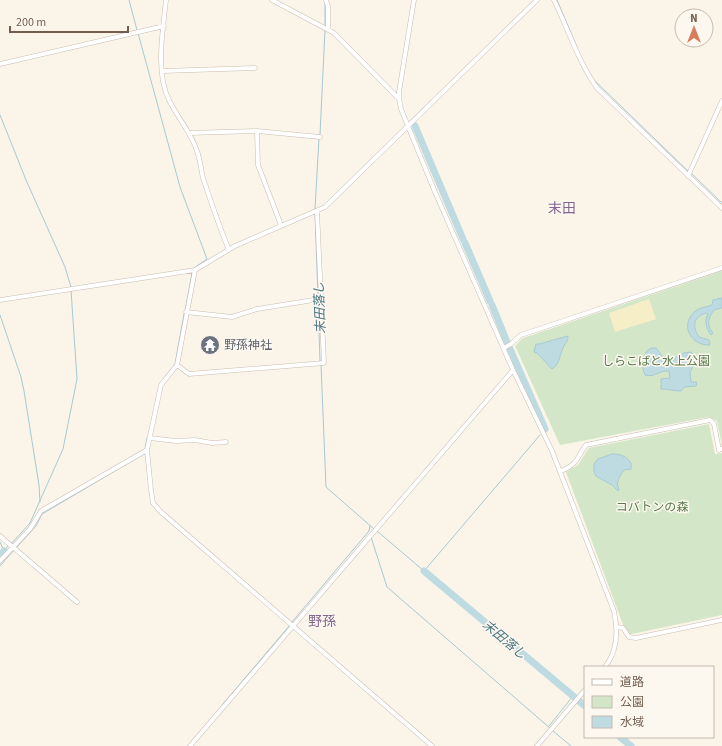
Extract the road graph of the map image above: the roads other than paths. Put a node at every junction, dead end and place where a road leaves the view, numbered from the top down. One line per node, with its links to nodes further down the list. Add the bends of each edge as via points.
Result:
1 (166, 0): 7 (street)
2 (272, 0): 8 (street)
3 (326, 0): 8 (street)
4 (414, 0): 12 (street)
5 (537, 0): 14 (street)
6 (554, 0): 18 (street, via 580,60 597,88)
7 (164, 26): 9 (street); 11 (street)
8 (328, 29): 12 (street)
9 (0, 64)
10 (255, 68): 11 (street)
11 (162, 71): 16 (street, via 169,100)
12 (398, 99): 14 (street)
13 (722, 101): 18 (street)
14 (408, 126): 20 (street, via 325,207); 28 (street)
15 (257, 131): 16 (street); 17 (street); 21 (street, via 258,165)
16 (189, 133): 22 (street, via 198,151 202,176)
17 (320, 136)
18 (688, 176): 19 (street)
19 (722, 208)
20 (317, 211): 21 (street); 25 (street)
21 (281, 225): 22 (street)
22 (229, 250): 24 (street)
23 (722, 268): 28 (street, via 521,335)
24 (195, 270): 26 (street); 27 (street)
25 (320, 299): 27 (street, via 257,309 232,317); 29 (street, via 324,363 189,374)
26 (0, 300)
27 (186, 312): 29 (street)
28 (504, 348): 30 (street)
29 (177, 365): 31 (street, via 161,385)
30 (514, 370): 35 (street); 41 (street)
31 (150, 438): 32 (street); 34 (street)
32 (226, 442)
33 (722, 449): 35 (street, via 719,450 714,424 710,420 586,445 572,466)
34 (147, 450): 37 (street, via 41,511 30,529); 41 (street, via 153,503 157,508)
35 (561, 471): 42 (street, via 614,611)
36 (0, 536): 37 (street)
37 (12, 547): 38 (street); 39 (street)
38 (0, 561)
39 (78, 602)
40 (722, 620): 42 (street, via 636,638 629,637 622,628)
41 (294, 626): 45 (street); 46 (street)
42 (617, 627): 43 (street, via 613,654)
43 (606, 666)
44 (584, 691): 47 (street)
45 (190, 746)
46 (432, 746)
47 (537, 746)

